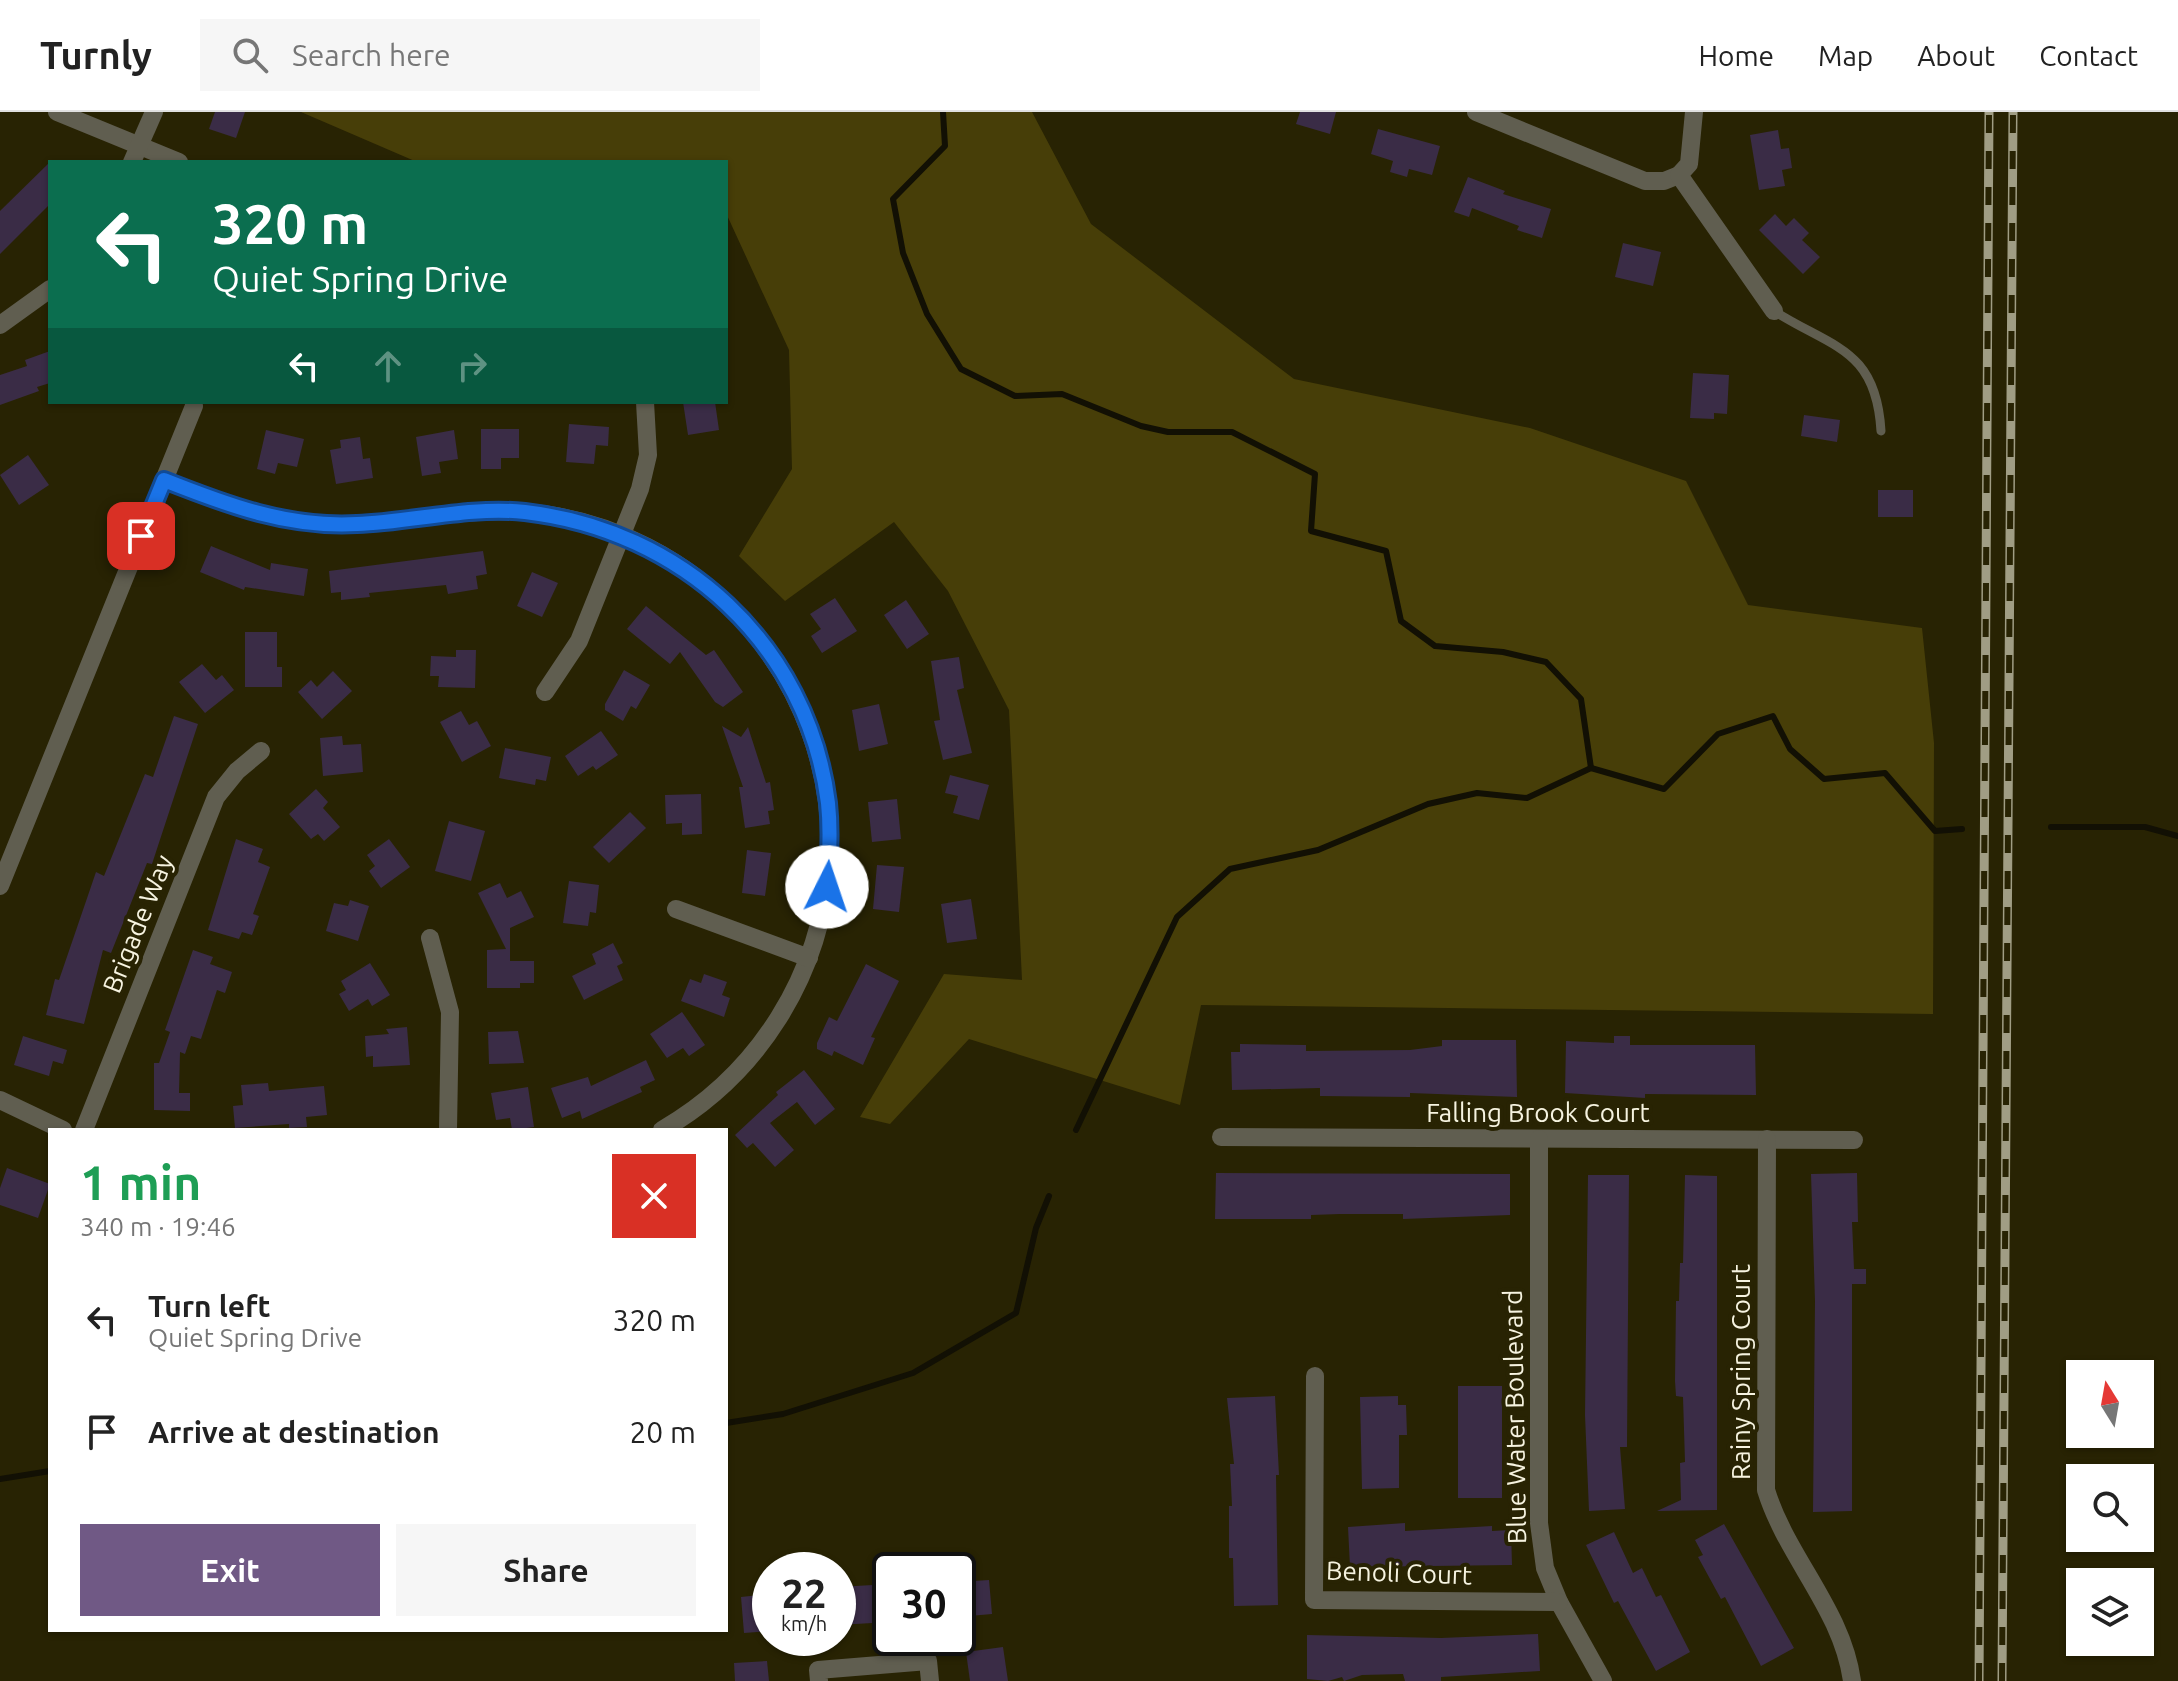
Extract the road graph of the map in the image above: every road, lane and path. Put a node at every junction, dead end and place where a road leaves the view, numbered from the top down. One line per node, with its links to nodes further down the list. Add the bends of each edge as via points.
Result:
1 (57, 112): 5 (street)
2 (154, 112): 5 (street)
3 (1476, 112): 7 (street, via 1645,181)
4 (1694, 112): 7 (street, via 1689,164)
5 (136, 154): 6 (street)
6 (168, 160)
7 (1679, 175): 9 (street)
8 (48, 290): 10 (street)
9 (1774, 311): 13 (lane, via 1843,348 1873,384)
10 (0, 325)
11 (645, 404): 15 (street, via 648,455)
12 (194, 406): 14 (street)
13 (1881, 431)
14 (164, 480): 15 (street, via 225,505 312,523 521,512); 18 (street)
15 (622, 535): 16 (street, via 579,641); 21 (street, via 683,567 729,603 766,646 800,704 822,770 830,846 827,887)
16 (545, 692)
17 (261, 751): 24 (street, Brigade Way, via 216,797)
18 (0, 886)
19 (676, 909): 21 (street)
20 (430, 938): 25 (street, via 450,1012)
21 (809, 958): 26 (street, via 758,1049 715,1094)
22 (0, 1100): 23 (street)
23 (59, 1128)
24 (85, 1128)
25 (448, 1128)
26 (665, 1128)
27 (1221, 1137): 28 (street, Falling Brook Court)
28 (1539, 1139): 29 (street, Falling Brook Court); 32 (street, Blue Water Boulevard, via 1539,1523 1545,1568)
29 (1767, 1139): 30 (street, Falling Brook Court); 36 (street, Rainy Spring Court, via 1766,1490 1833,1618)
30 (1854, 1140)
31 (1315, 1376): 32 (street, Benoli Court, via 1314,1600)
32 (1559, 1602): 35 (street, Blue Water Boulevard)
33 (819, 1681): 34 (street, via 818,1670 928,1661)
34 (930, 1681)
35 (1603, 1681)
36 (1852, 1681)

